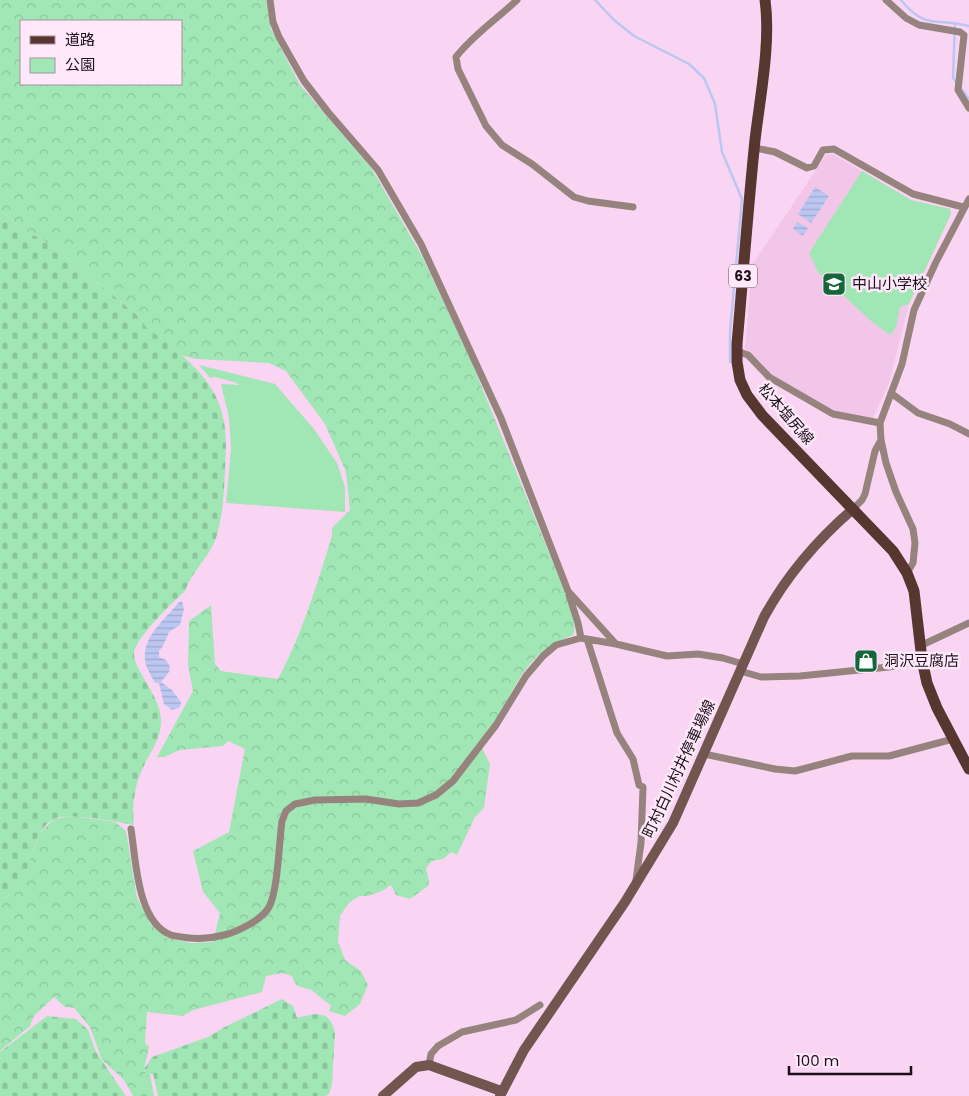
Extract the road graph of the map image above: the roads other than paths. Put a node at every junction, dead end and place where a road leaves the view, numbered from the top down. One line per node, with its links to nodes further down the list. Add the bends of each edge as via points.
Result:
1 (270, 0): 17 (street, via 279,37 304,81 378,170 421,244 501,418)
2 (517, 0): 8 (street, via 456,57 458,69 486,126 502,144 574,197)
3 (765, 0): 6 (main road, 松本塩尻線 / 63, via 765,51)
4 (886, 0): 5 (street, via 919,25 960,32 964,36 958,90)
5 (969, 108)
6 (755, 148): 9 (street, via 775,152 807,168 814,166 823,150 834,149 912,194); 10 (main road, 松本塩尻線 / 63)
7 (969, 199): 9 (street)
8 (633, 207)
9 (964, 207): 11 (street, via 914,310 902,364)
10 (737, 351): 12 (street, via 748,355 769,377 833,414); 15 (main road, 松本塩尻線 / 63, via 740,380 747,395 762,415)
11 (891, 393): 12 (street); 13 (street, via 918,413)
12 (880, 423): 14 (street)
13 (969, 434)
14 (881, 440): 15 (street, via 862,500); 16 (street, via 896,492 912,529 913,563)
15 (853, 509): 16 (main road, 松本塩尻線 / 63, via 893,551); 23 (main road, 町村白川村井停車場線, via 802,559 778,592)
16 (907, 574): 21 (main road, 松本塩尻線 / 63, via 915,597)
17 (568, 591): 19 (street); 20 (street)
18 (969, 624): 21 (street)
19 (584, 638): 20 (street); 27 (street, via 556,645 543,656 453,781 436,795 418,802 398,804 366,799 315,800 296,804 286,811 282,820 275,889 268,908 252,923 233,933 200,939 183,937 170,935 155,923 142,900); 28 (street, via 617,733 633,759 639,785 644,787)
20 (616, 644): 23 (street, via 667,656 698,654 723,658)
21 (920, 646): 22 (main road, 松本塩尻線 / 63)
22 (922, 660): 23 (street, via 889,667 800,676 761,677); 24 (main road, 松本塩尻線 / 63, via 927,682)
23 (742, 668): 25 (main road, 町村白川村井停車場線)
24 (953, 739): 25 (street, via 889,756 852,756 795,771); 26 (main road, 松本塩尻線 / 63)
25 (704, 754): 28 (main road, 町村白川村井停車場線, via 673,823)
26 (969, 768)
27 (131, 829)
28 (636, 884): 31 (main road, 町村白川村井停車場線, via 524,1050)
29 (540, 1005): 30 (street, via 516,1020 462,1032 438,1046 431,1054)
30 (429, 1065): 31 (main road); 32 (main road, via 416,1067)
31 (501, 1094)
32 (383, 1096)

